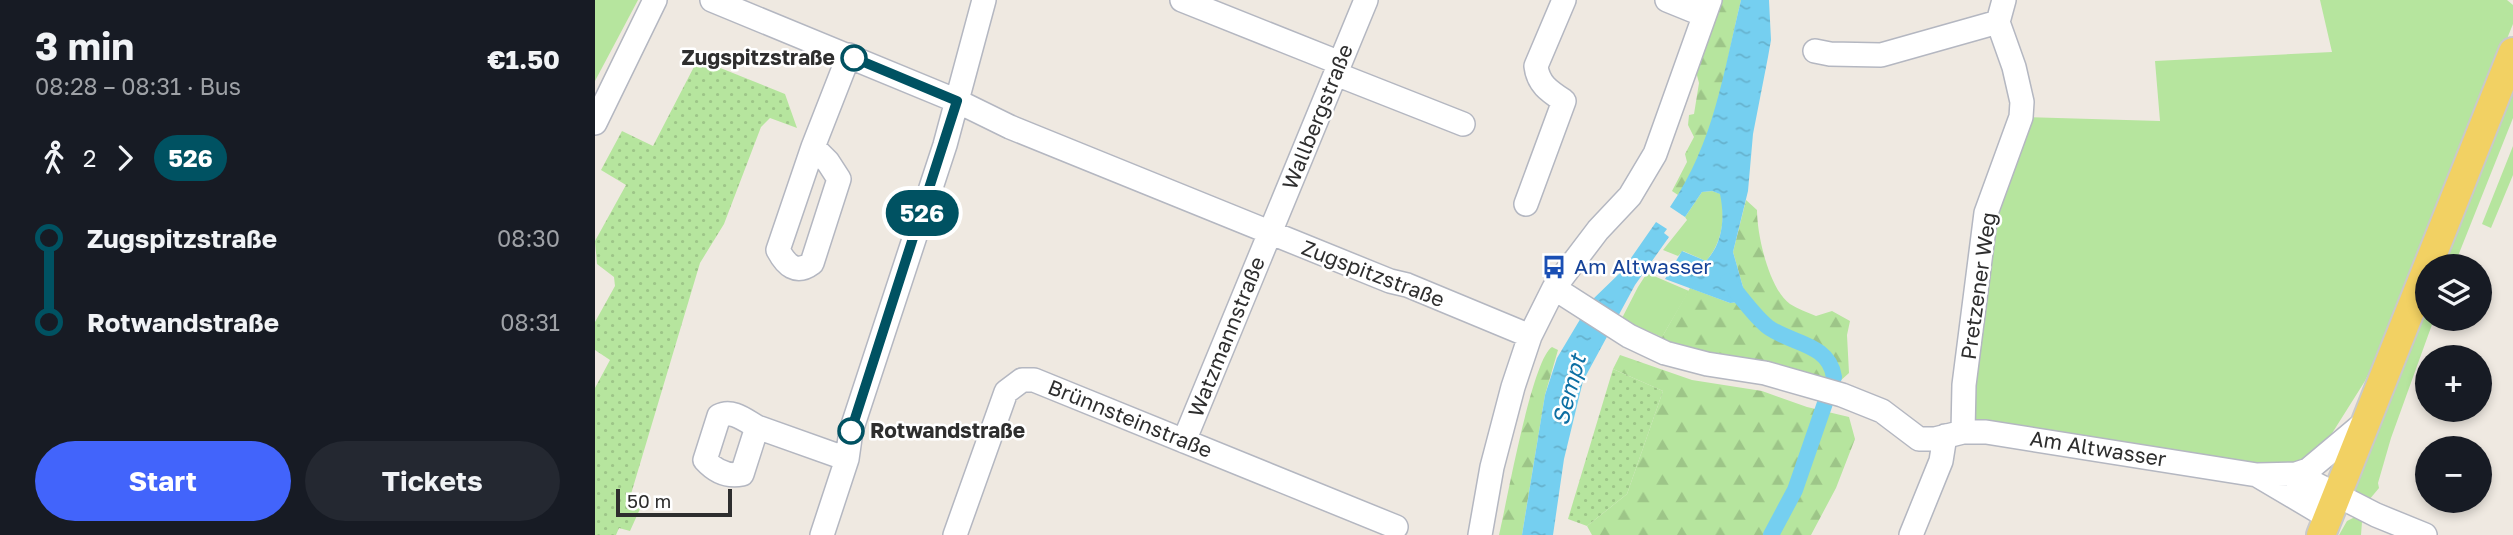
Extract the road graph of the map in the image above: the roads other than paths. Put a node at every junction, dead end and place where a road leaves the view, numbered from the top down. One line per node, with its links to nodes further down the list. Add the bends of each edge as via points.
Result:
1 (655, 0): 15 (street)
2 (712, 0): 12 (street, Zugspitzstraße)
3 (984, 0): 14 (street)
4 (1182, 0): 13 (street)
5 (1366, 0): 13 (street, Wallbergstraße)
6 (1564, 0): 18 (street, via 1536,66 1542,86 1564,101)
7 (1667, 0): 8 (street)
8 (1707, 7): 20 (street, via 1655,154 1630,197)
9 (2001, 11): 10 (street, Pretzener Weg, via 1881,55); 24 (street, Pretzener Weg, via 2022,102 2021,117 1986,213)
10 (1815, 51)
11 (2513, 52): 22 (main road)
12 (849, 55): 14 (street, Zugspitzstraße); 17 (street)
13 (1338, 69): 16 (street); 19 (street, Wallbergstraße)
14 (957, 101): 19 (street, Zugspitzstraße); 26 (street, via 851,431)
15 (595, 123)
16 (1463, 124)
17 (813, 147)
18 (1526, 204)
19 (1269, 234): 21 (street, Zugspitzstraße); 25 (street, Watzmannstraße)
20 (1554, 288): 21 (street); 24 (street, Am Altwasser, via 1639,342 1665,353 1831,391 1882,411 1919,439)
21 (1530, 336): 33 (street, via 1492,467)
22 (2365, 423): 27 (street, Am Altwasser, via 2315,466); 29 (main road)
23 (757, 427): 26 (street)
24 (1954, 434): 28 (street, Am Altwasser, via 1986,432); 34 (street, Pretzener Weg)
25 (1184, 441): 30 (street, Brünnsteinstraße); 32 (street, Brünnsteinstraße, via 1034,380 1022,380 1006,392)
26 (848, 459): 31 (street)
27 (2295, 474): 28 (street, Am Altwasser); 29 (street, Am Altwasser)
28 (2257, 475): 29 (street, Am Altwasser)
29 (2329, 516): 35 (street, via 2376,515)
30 (1396, 527)
31 (822, 535)
32 (955, 535)
33 (1480, 535)
34 (1911, 535)
35 (2425, 535)

